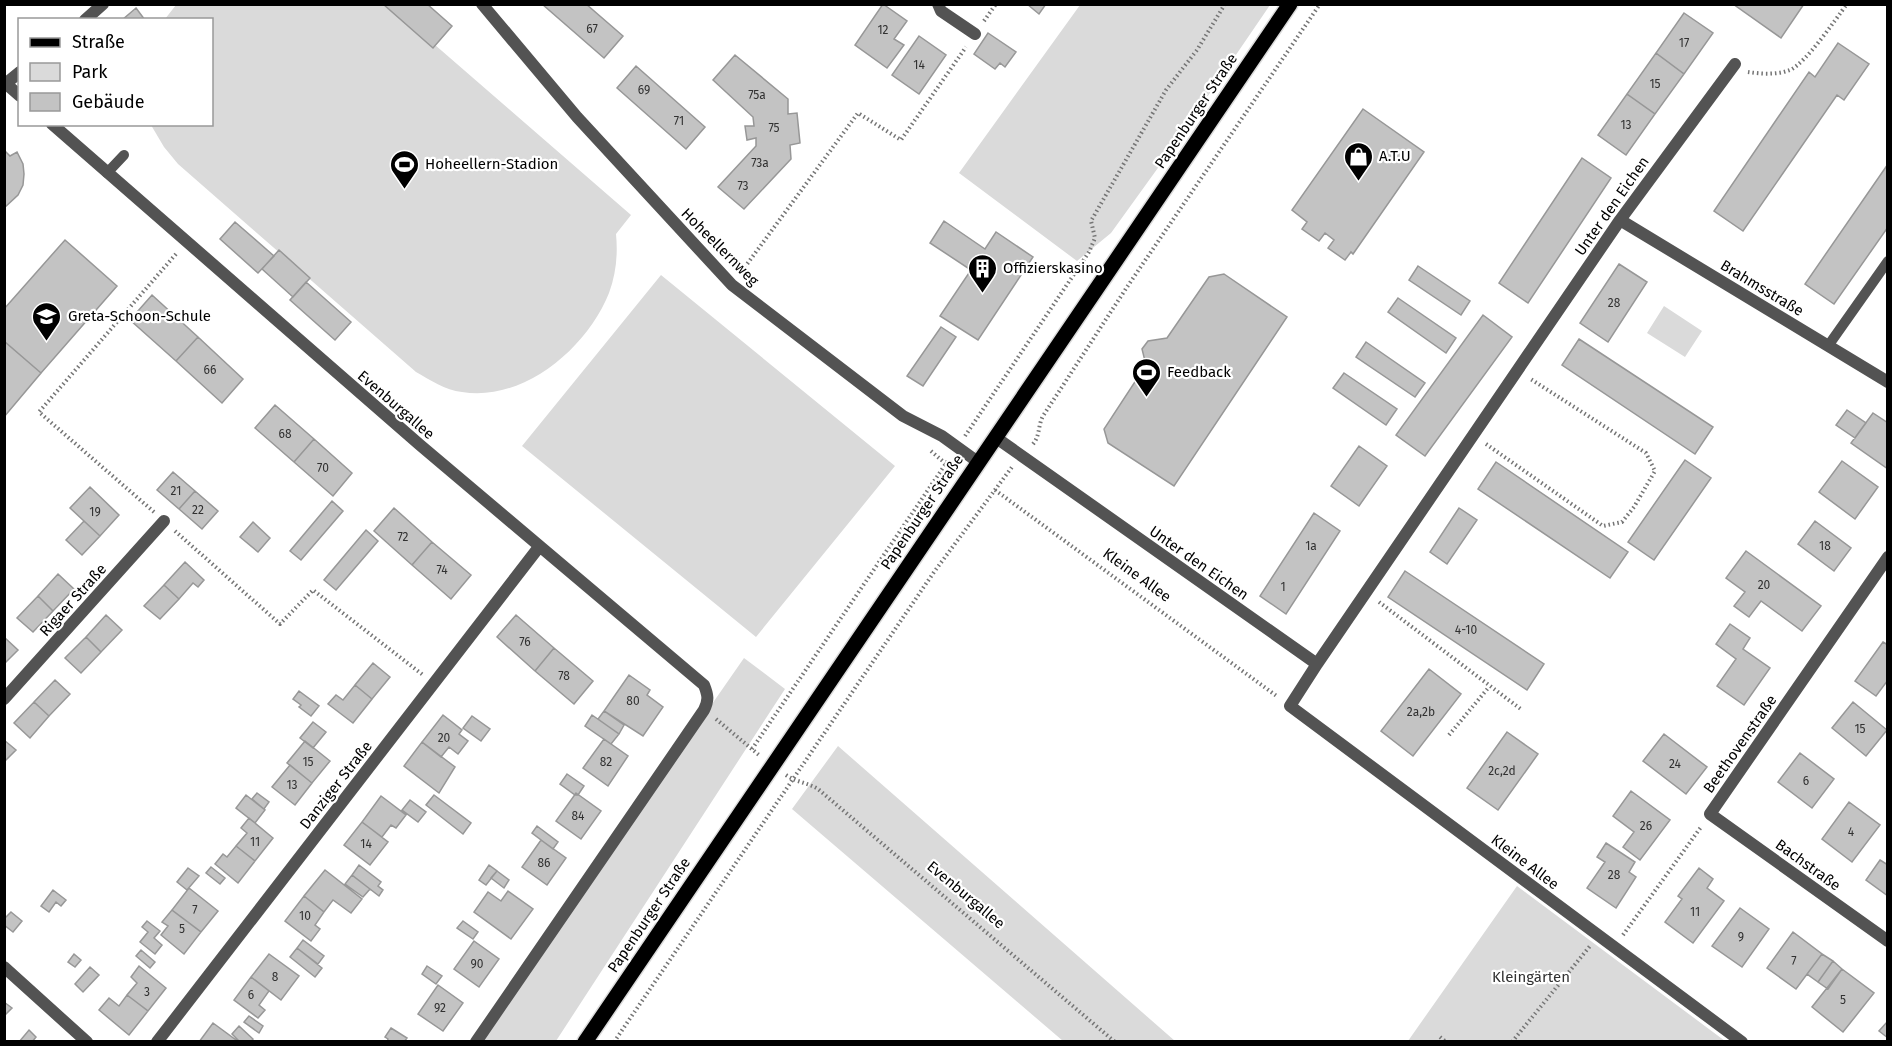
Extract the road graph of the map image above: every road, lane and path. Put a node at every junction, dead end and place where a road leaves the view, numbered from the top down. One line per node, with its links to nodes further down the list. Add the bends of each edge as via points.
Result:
1 (103, 4): 8 (street)
2 (482, 4): 20 (street, Hoheellernweg, via 577,117)
3 (938, 4): 9 (street, via 941,11)
4 (1225, 4): 24 (path, via 1166,90 1091,221 1095,238 1089,252)
5 (1290, 4): 27 (main road, Papenburger Straße)
6 (1320, 4): 25 (path)
7 (1847, 4): 10 (path, via 1816,46 1792,70 1763,75)
8 (87, 18)
9 (975, 34): 20 (path, via 901,140 858,113)
10 (1732, 67): 17 (street, Unter den Eichen)
11 (18, 73): 12 (street)
12 (5, 83): 13 (street)
13 (18, 94)
14 (54, 126): 16 (street, Evenburgallee)
15 (124, 154): 16 (lane)
16 (107, 173): 18 (street, Evenburgallee)
17 (1620, 220): 21 (street, Brahmsstraße); 22 (street, Unter den Eichen)
18 (186, 242): 30 (path, via 39,412); 31 (street, Evenburgallee)
19 (1887, 261): 21 (lane)
20 (732, 285): 28 (street, Hoheellernweg, via 903,416 942,436)
21 (1828, 346): 23 (street, Brahmsstraße)
22 (1518, 369): 26 (street, Unter den Eichen); 26 (path, via 1646,453 1656,471 1634,507 1622,522 1603,526)
23 (1887, 382)
24 (977, 418)
25 (1040, 421)
26 (1472, 436): 33 (street, Unter den Eichen)
27 (995, 437): 28 (main road, Papenburger Straße); 34 (street, Unter den Eichen)
28 (978, 462): 51 (main road, Papenburger Straße)
29 (946, 464): 39 (path, via 752,749)
30 (164, 521): 35 (path, via 280,624 313,590); 37 (street, Rigaer Straße)
31 (539, 547): 35 (street, Danziger Straße); 39 (street, Evenburgallee, via 697,678 708,694)
32 (1887, 557): 43 (street, Beethovenstraße)
33 (1365, 594): 34 (street, Unter den Eichen); 36 (path, via 1393,611)
34 (1317, 664): 38 (street)
35 (433, 683): 49 (street, Danziger Straße)
36 (1488, 687): 40 (path); 41 (path)
37 (4, 699)
38 (1290, 706): 42 (path, Kleine Allee, via 995,490 934,572); 45 (street, Kleine Allee)
39 (704, 710): 50 (street)
40 (1522, 710)
41 (1449, 735)
42 (793, 780): 52 (path); 53 (path, Evenburgallee, via 818,789)
43 (1710, 814): 44 (street, Bachstraße); 45 (path, Beethovenstraße)
44 (1887, 941)
45 (1614, 946): 55 (path, via 1593,943); 56 (street, Kleine Allee)
46 (4, 967): 48 (street)
47 (1440, 1037): 54 (path)
48 (87, 1041)
49 (157, 1041)
50 (476, 1041)
51 (585, 1041)
52 (614, 1041)
53 (1115, 1041)
54 (1446, 1041)
55 (1512, 1041)
56 (1742, 1041)

